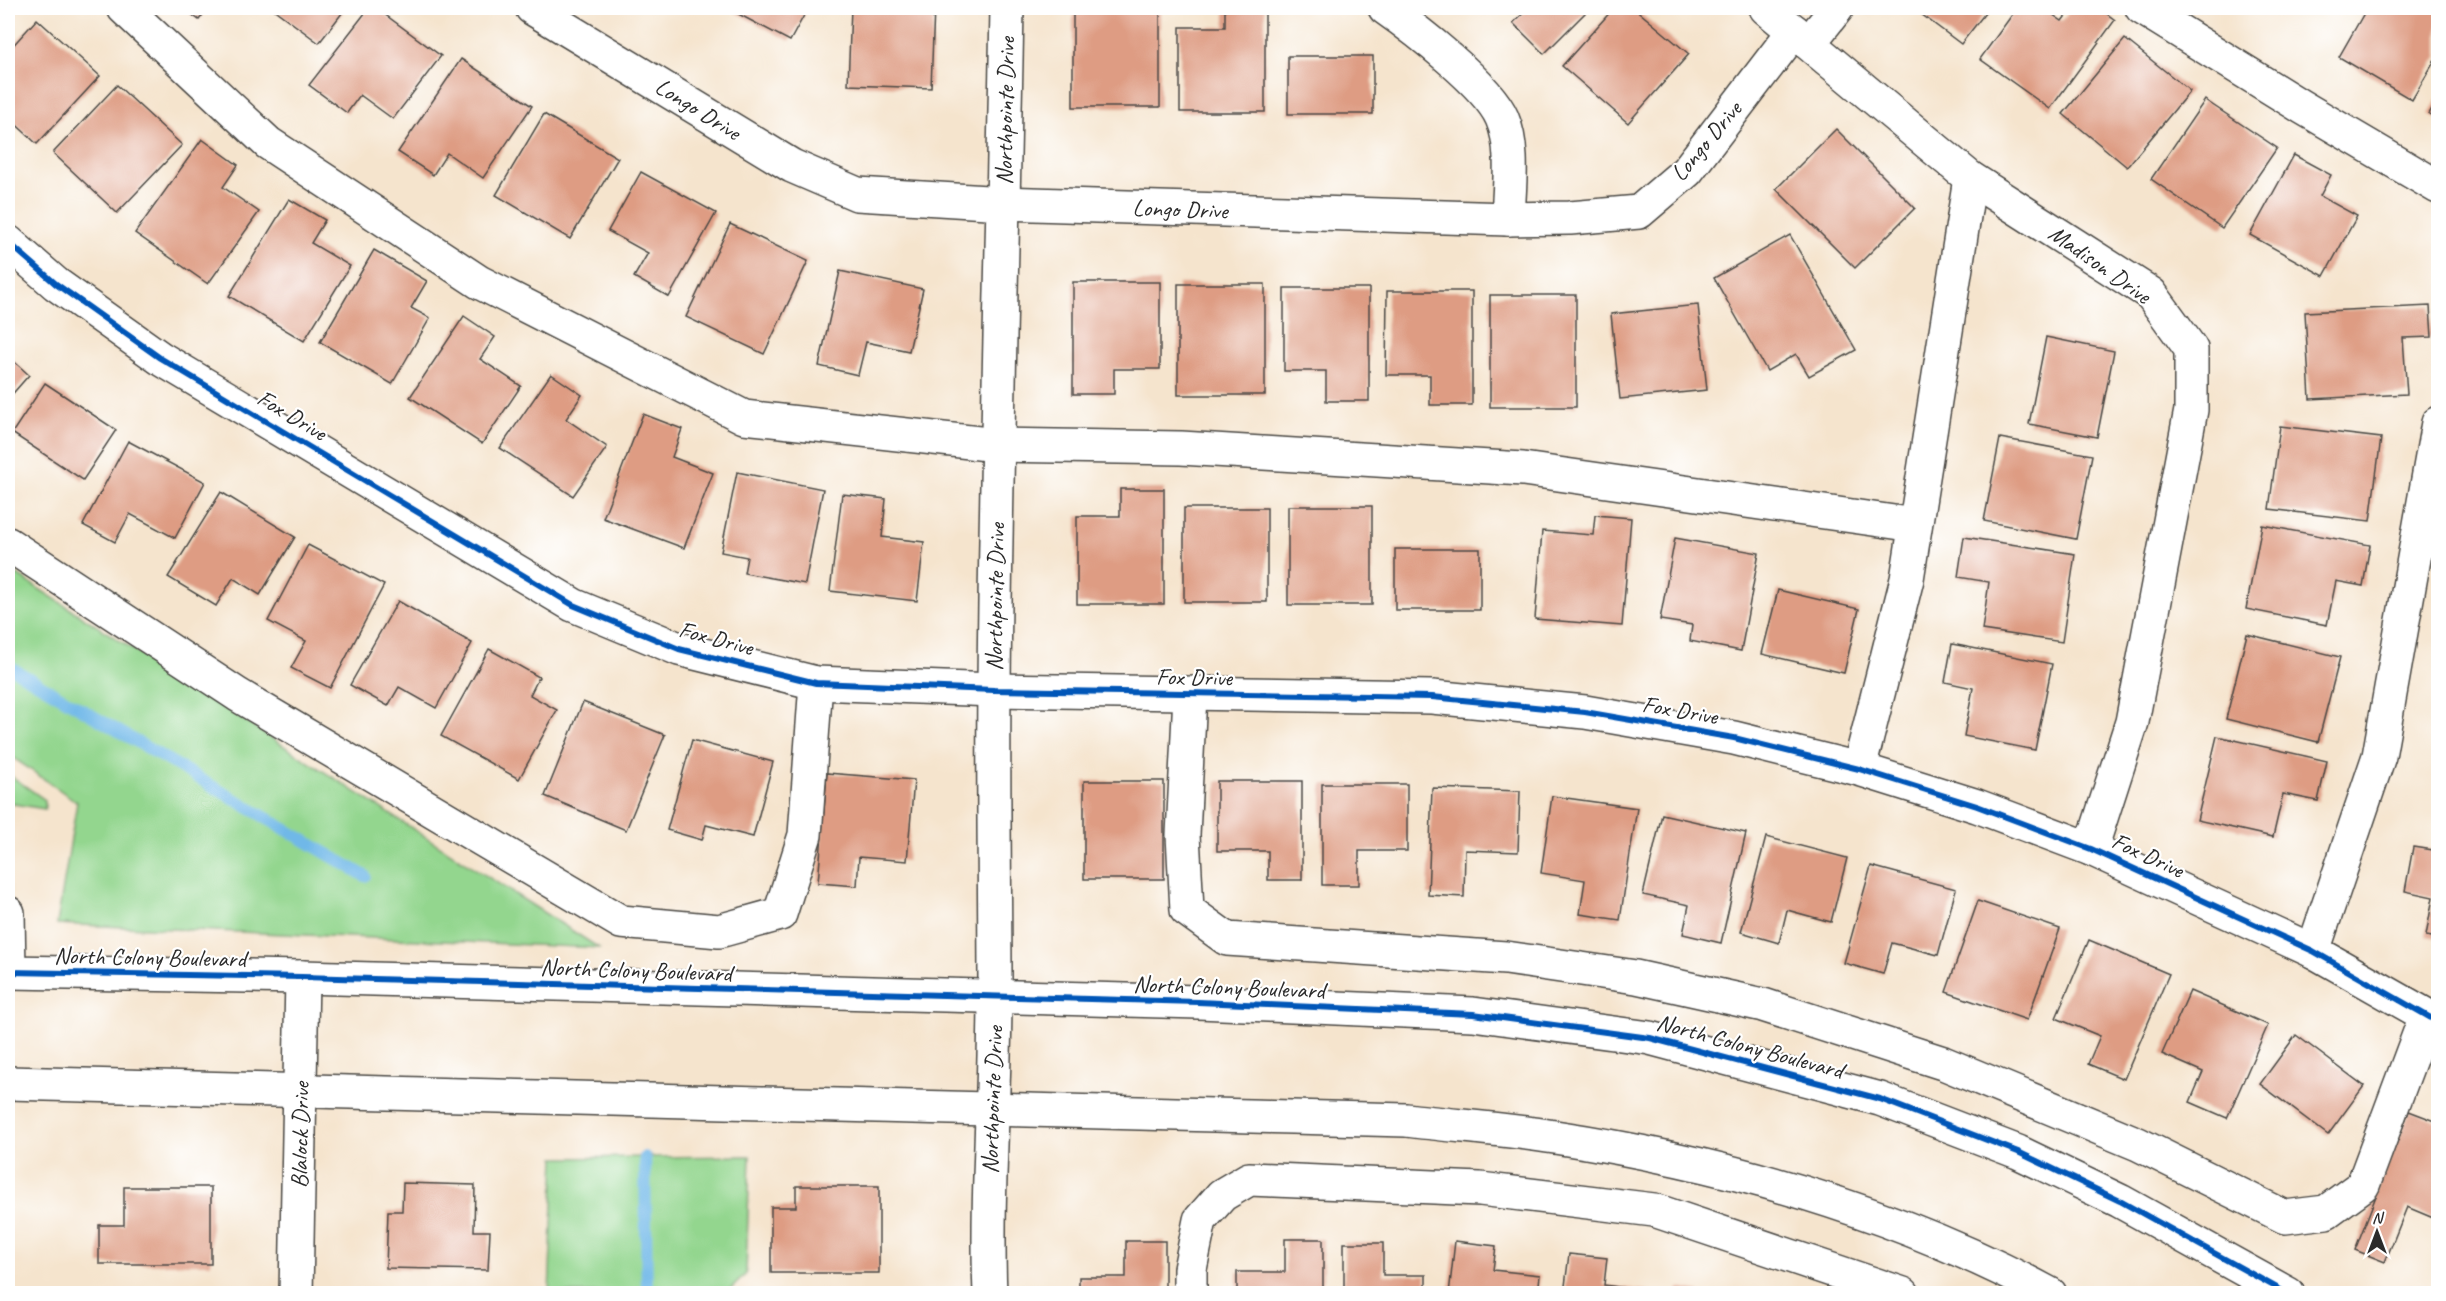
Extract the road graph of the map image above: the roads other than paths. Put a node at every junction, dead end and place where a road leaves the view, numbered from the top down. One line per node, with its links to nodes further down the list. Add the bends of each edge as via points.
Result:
1 (124, 8): 15 (street, via 277,149 479,282 744,417)
2 (532, 8): 11 (street, Longo Drive, via 792,166 857,194)
3 (1007, 8): 11 (street, Northpointe Drive)
4 (1385, 8): 12 (street, via 1483,88 1502,118 1510,154)
5 (1766, 8): 8 (street, Madison Drive)
6 (1837, 8): 8 (street, Longo Drive)
7 (2142, 8): 10 (street)
8 (1801, 37): 9 (street, Madison Drive); 12 (street, Longo Drive, via 1687,171 1639,212)
9 (1970, 178): 16 (street); 22 (street, Madison Drive, via 2151,294 2191,349 2191,410 2132,722)
10 (2439, 187)
11 (1004, 203): 12 (street, Longo Drive); 15 (street, Northpointe Drive)
12 (1508, 219)
13 (8, 242): 18 (street, Fox Drive, via 56,284 160,357 573,605 679,649)
14 (2439, 423): 24 (street, via 2379,756)
15 (997, 444): 16 (street, via 1181,448 1522,469); 19 (street, Northpointe Drive)
16 (1915, 525): 21 (street, via 1907,579)
17 (8, 544): 18 (street, via 238,695 621,922 718,931 780,914 805,835)
18 (816, 683): 19 (street, Fox Drive)
19 (994, 690): 20 (street, Fox Drive); 27 (street, Northpointe Drive)
20 (1190, 695): 21 (street, Fox Drive, via 1432,697 1585,712 1734,738); 28 (street, via 1183,835 1187,910 1227,939 1506,958 1636,977 1763,1005 1943,1063 2138,1144 2285,1217 2326,1212 2362,1185)
21 (1859, 769): 22 (street, Fox Drive, via 1977,806)
22 (2091, 849): 24 (street, Fox Drive)
23 (8, 913): 25 (street)
24 (2313, 951): 28 (street, Fox Drive)
25 (8, 972): 26 (street, North Colony Boulevard)
26 (302, 977): 27 (street, North Colony Boulevard); 30 (street, Blalock Drive)
27 (995, 999): 31 (street, Northpointe Drive); 37 (street, North Colony Boulevard, via 1198,1002 1473,1014 1650,1038 1880,1099 2018,1152 2120,1201)
28 (2432, 1019)
29 (8, 1083): 30 (street)
30 (301, 1091): 31 (street); 32 (street, Blalock Drive)
31 (993, 1108): 33 (street, Northpointe Drive); 36 (street, via 1406,1120 1554,1137 1673,1158 1784,1186 1895,1223)
32 (296, 1293)
33 (984, 1293)
34 (1190, 1293): 35 (street, via 1190,1269 1200,1220 1222,1195 1249,1179 1479,1189 1654,1210)
35 (1903, 1293)
36 (2050, 1293)
37 (2288, 1293)

